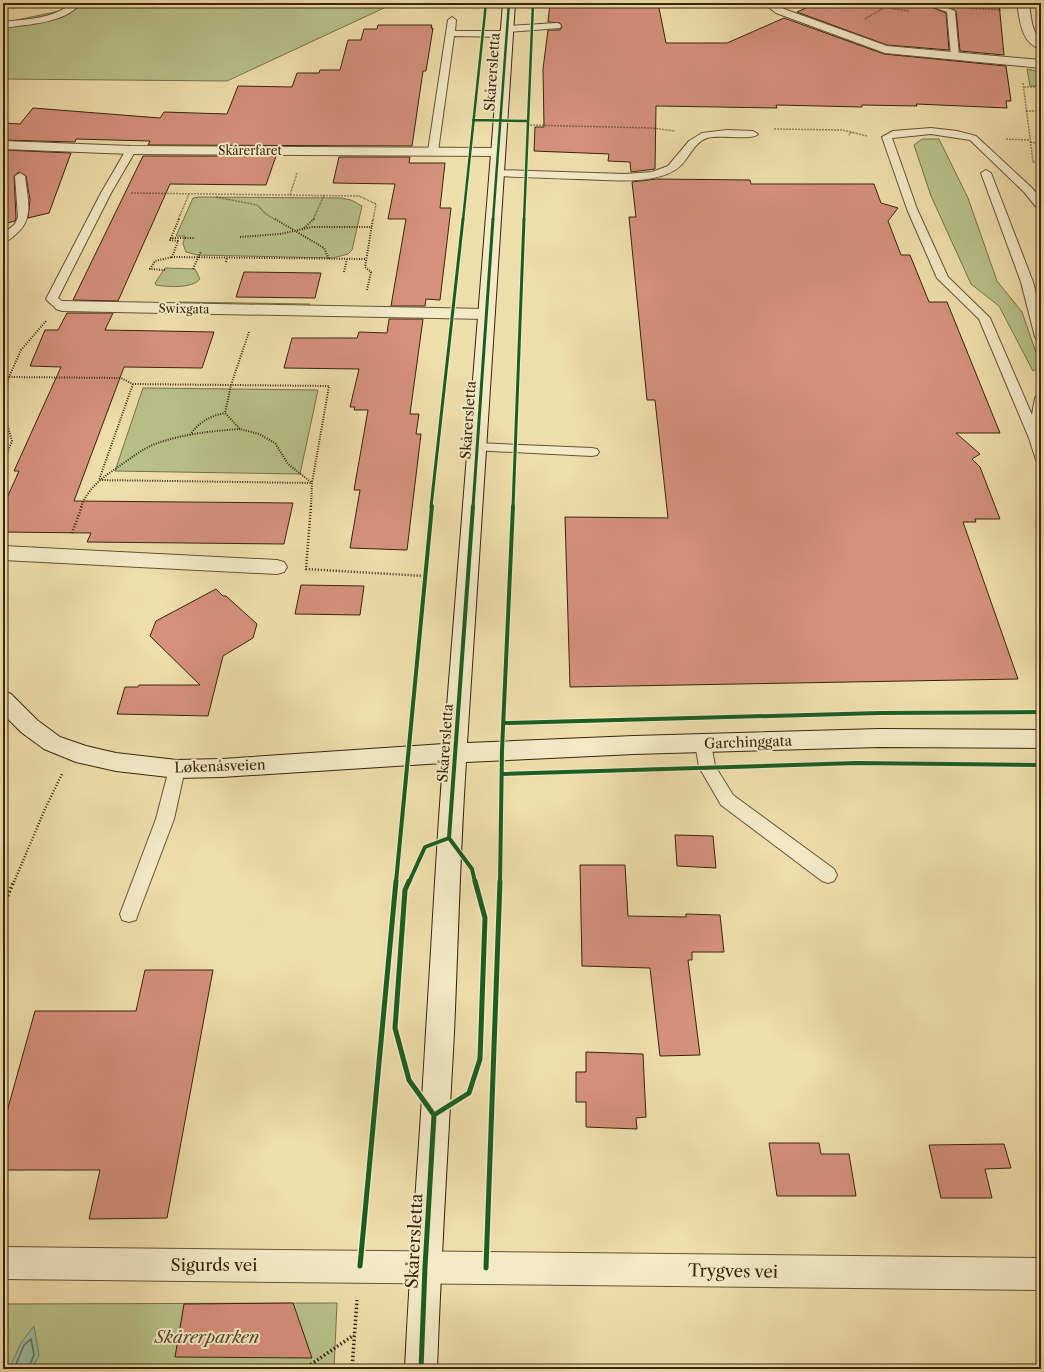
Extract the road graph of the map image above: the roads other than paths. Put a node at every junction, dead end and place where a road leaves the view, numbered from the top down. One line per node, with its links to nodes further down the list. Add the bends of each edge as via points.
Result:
1 (77, 3): 7 (lane, via 58,15)
2 (509, 3): 8 (street, Skårersletta)
3 (769, 3): 11 (street, via 780,11 885,49)
4 (927, 3): 11 (lane, via 950,11)
5 (1023, 3): 10 (street, via 1027,30 1033,40)
6 (452, 20): 9 (lane)
7 (3, 25)
8 (507, 28): 9 (lane); 17 (street, Skårersletta)
9 (450, 32): 16 (lane)
10 (1041, 45)
11 (955, 56): 12 (street)
12 (1041, 64)
13 (753, 134): 18 (lane, via 705,135 692,143 672,168 653,175 625,177)
14 (3, 145): 15 (street, Skårerfaret)
15 (131, 150): 16 (street, Skårerfaret); 23 (lane, Swixgata, via 52,299)
16 (433, 151): 17 (street, Skårerfaret)
17 (497, 152): 18 (street, Skårersletta)
18 (496, 173): 24 (street, Skårersletta)
19 (986, 173): 25 (lane, via 1027,282)
20 (20, 176): 22 (lane, via 24,214 22,222)
21 (1041, 206): 27 (lane, via 1028,190 973,138 931,131 893,134 887,137 912,209 943,278 984,318)
22 (3, 239)
23 (62, 306): 24 (street, Swixgata)
24 (487, 314): 28 (street, Skårersletta)
25 (1041, 337)
26 (1041, 398): 27 (lane)
27 (1036, 438): 30 (lane)
28 (476, 447): 29 (lane); 36 (street, Skårersletta)
29 (592, 452)
30 (1041, 457)
31 (3, 553): 32 (street)
32 (277, 567)
33 (3, 700): 37 (street, Løkenåsveien, via 29,726 58,746 84,756)
34 (1041, 739): 35 (street, Garchinggata, via 880,738)
35 (703, 743): 36 (street, Garchinggata); 38 (lane, via 707,767 728,800)
36 (456, 752): 37 (street, Løkenåsveien); 41 (street, Skårersletta)
37 (176, 769): 39 (lane, via 165,819)
38 (828, 875)
39 (129, 914)
40 (3, 1263): 41 (street, Sigurds vei)
41 (425, 1267): 42 (street, Trygves vei); 43 (street, Skårersletta)
42 (1041, 1274)
43 (421, 1369)

